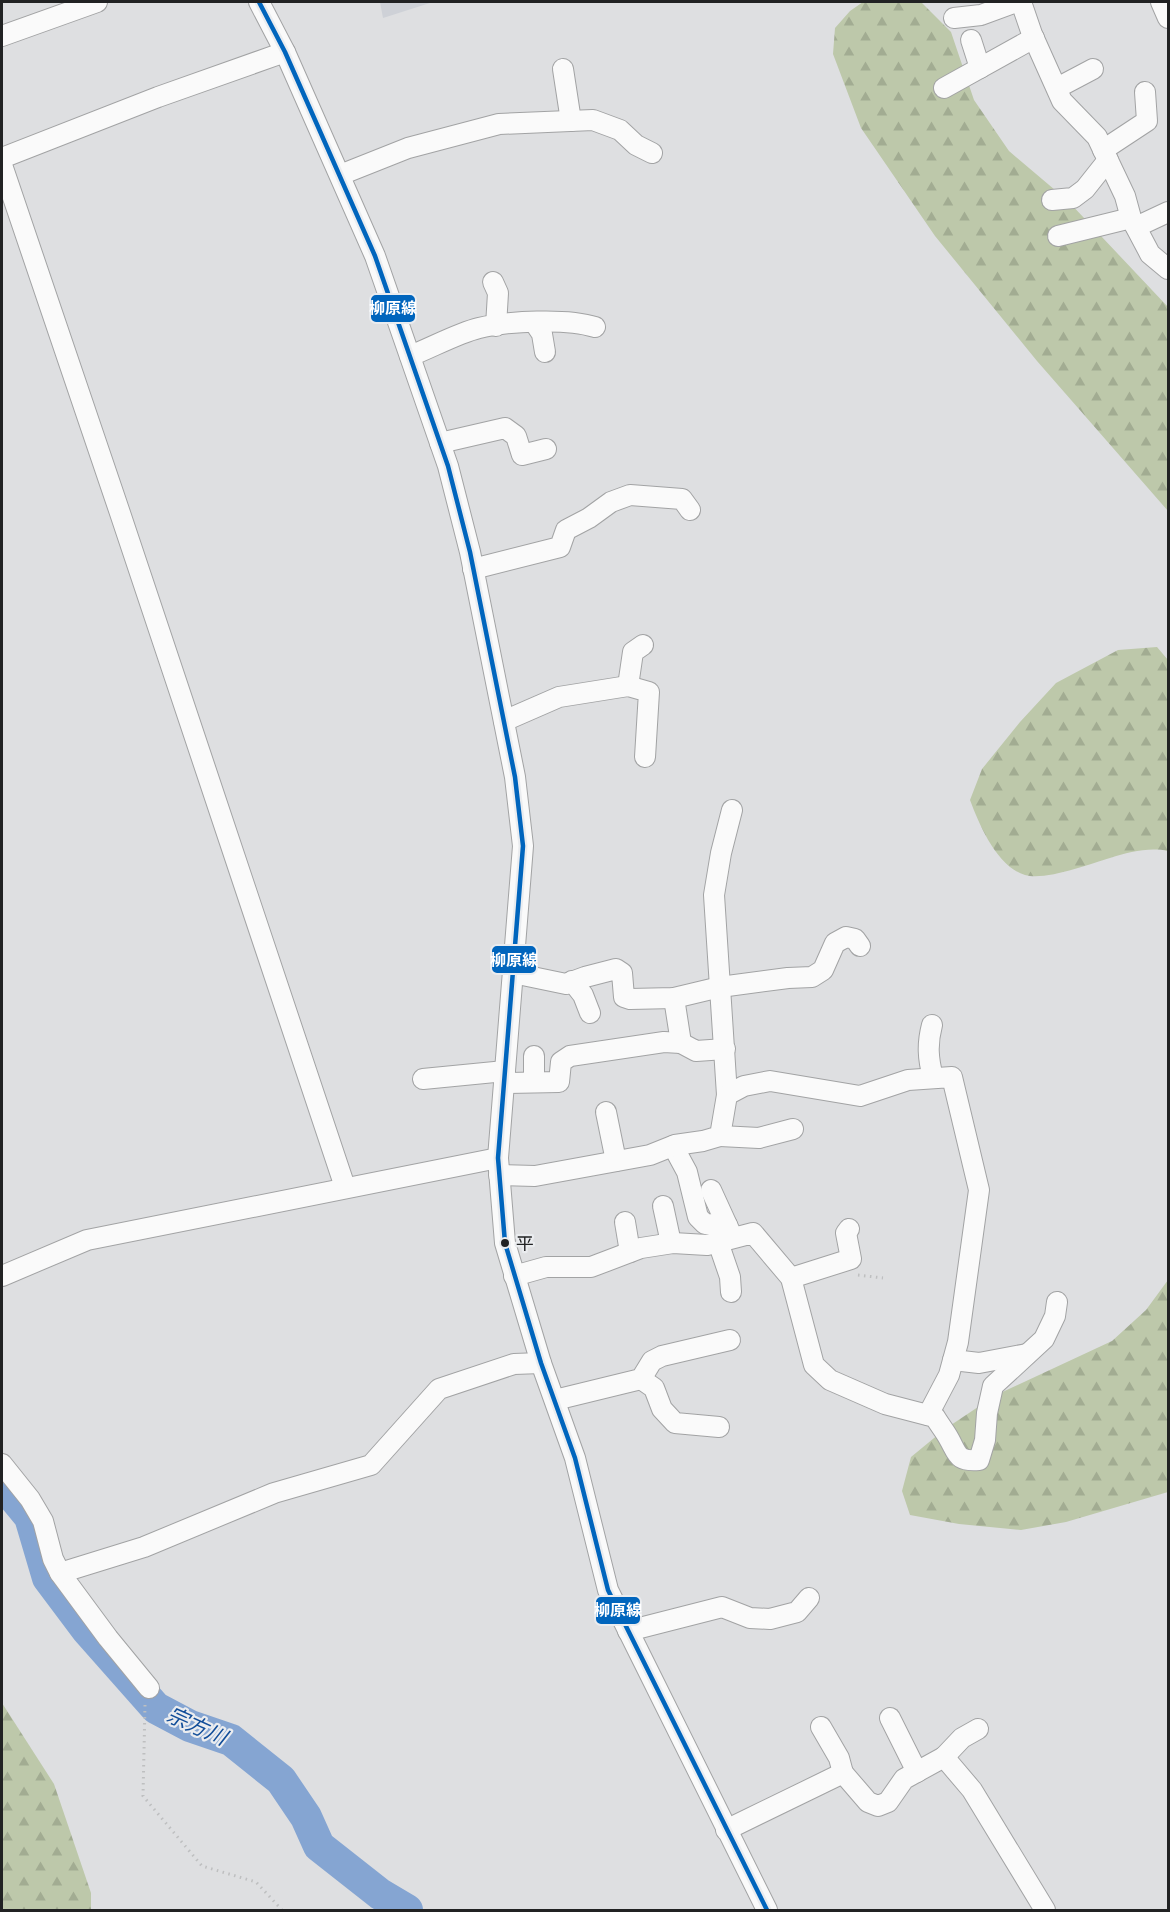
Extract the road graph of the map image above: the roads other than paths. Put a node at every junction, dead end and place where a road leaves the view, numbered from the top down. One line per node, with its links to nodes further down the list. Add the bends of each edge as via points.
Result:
1 (97, 2): 8 (street)
2 (259, 2): 11 (street)
3 (1016, 2): 6 (street, via 981,15)
4 (1021, 2): 9 (street)
5 (1161, 2): 7 (street)
6 (954, 18)
7 (1168, 18)
8 (2, 36)
9 (1034, 38): 12 (street); 16 (street)
10 (971, 40): 12 (street)
11 (285, 52): 21 (street); 23 (street)
12 (980, 68): 15 (street)
13 (564, 69): 18 (street)
14 (1093, 69): 16 (street)
15 (944, 88)
16 (1057, 88): 20 (street, via 1062,101 1097,137)
17 (1146, 92): 20 (street, via 1147,121)
18 (571, 122): 19 (street, via 592,120 620,130); 23 (street, via 499,124 408,148)
19 (652, 153)
20 (1105, 155): 24 (street, via 1085,189 1073,198); 26 (street)
21 (2, 158)
22 (2, 165): 65 (street)
23 (340, 175): 34 (street, via 375,256)
24 (1052, 200)
25 (1168, 212): 26 (street)
26 (1133, 223): 27 (street); 28 (street, via 1150,254)
27 (1059, 236)
28 (1168, 269)
29 (493, 282): 31 (street, via 498,292)
30 (534, 322): 31 (street); 32 (street, via 579,322); 33 (street, via 542,334)
31 (496, 326): 34 (street, via 478,328)
32 (595, 327)
33 (545, 352)
34 (410, 356): 35 (street)
35 (440, 443): 36 (street, via 505,428 516,436 522,455); 38 (street)
36 (546, 449)
37 (690, 510): 38 (street, via 682,499 630,495 611,501 566,530 560,547)
38 (473, 569): 41 (street)
39 (643, 645): 40 (street, via 633,652)
40 (628, 686): 41 (street, via 559,697); 42 (street, via 649,692)
41 (504, 721): 45 (street, via 524,846)
42 (645, 757)
43 (732, 810): 47 (street, via 714,895)
44 (860, 946): 47 (street, via 855,939 846,937 835,943 823,970 812,977)
45 (513, 973): 46 (street, via 566,984); 54 (street)
46 (573, 981): 48 (street, via 616,969 622,973 624,997); 49 (street)
47 (720, 987): 48 (street); 52 (street)
48 (674, 998): 51 (street)
49 (590, 1013)
50 (932, 1025): 55 (street, via 928,1058)
51 (681, 1043): 52 (street, via 696,1051); 57 (street, via 570,1056 561,1062 559,1082)
52 (725, 1049): 58 (street)
53 (534, 1056): 57 (street)
54 (504, 1077): 56 (street); 57 (street); 64 (street)
55 (933, 1077): 58 (street, via 908,1080 860,1096 770,1081 744,1086); 80 (street, via 952,1077 979,1190)
56 (423, 1079)
57 (534, 1082)
58 (728, 1095): 61 (street)
59 (606, 1112): 63 (street)
60 (793, 1129): 61 (street, via 759,1138)
61 (720, 1136): 62 (street)
62 (673, 1146): 63 (street); 70 (street, via 687,1172 698,1217)
63 (616, 1161): 64 (street, via 535,1176)
64 (498, 1166): 65 (street); 74 (street, via 505,1242)
65 (345, 1187): 73 (street, via 87,1240)
66 (711, 1190): 70 (street)
67 (663, 1206): 71 (street)
68 (625, 1221): 72 (street)
69 (849, 1229): 75 (street, via 846,1233 851,1259)
70 (726, 1235): 71 (street, via 707,1245); 75 (street, via 753,1233); 76 (street)
71 (671, 1243): 72 (street)
72 (630, 1252): 74 (street, via 591,1267 546,1267)
73 (2, 1276)
74 (514, 1276): 81 (street)
75 (791, 1278): 84 (street, via 814,1365 831,1380 885,1404)
76 (731, 1292)
77 (1057, 1302): 79 (street, via 1044,1339)
78 (730, 1340): 82 (street, via 662,1356 652,1361)
79 (1027, 1354): 80 (street, via 979,1363); 84 (street, via 993,1386 979,1460 967,1461 957,1456 935,1417)
80 (953, 1359): 84 (street)
81 (541, 1363): 83 (street); 87 (street, via 514,1364 439,1389 371,1465 274,1494 144,1547)
82 (641, 1378): 83 (street); 85 (street, via 654,1388 662,1409 675,1424)
83 (555, 1401): 89 (street, via 575,1458 608,1590)
84 (928, 1415)
85 (719, 1427)
86 (2, 1464): 87 (street, via 43,1521)
87 (60, 1573): 90 (street)
88 (809, 1598): 89 (street, via 797,1612 770,1619 750,1618 722,1607)
89 (628, 1631): 97 (street)
90 (149, 1688)
91 (890, 1718): 95 (street)
92 (821, 1727): 96 (street)
93 (978, 1729): 94 (street, via 962,1738)
94 (944, 1757): 95 (street); 99 (street, via 972,1790)
95 (917, 1772): 96 (street, via 904,1779 888,1802 878,1806 868,1802)
96 (843, 1773): 97 (street)
97 (726, 1830): 98 (street)
98 (766, 1911)
99 (1045, 1911)

